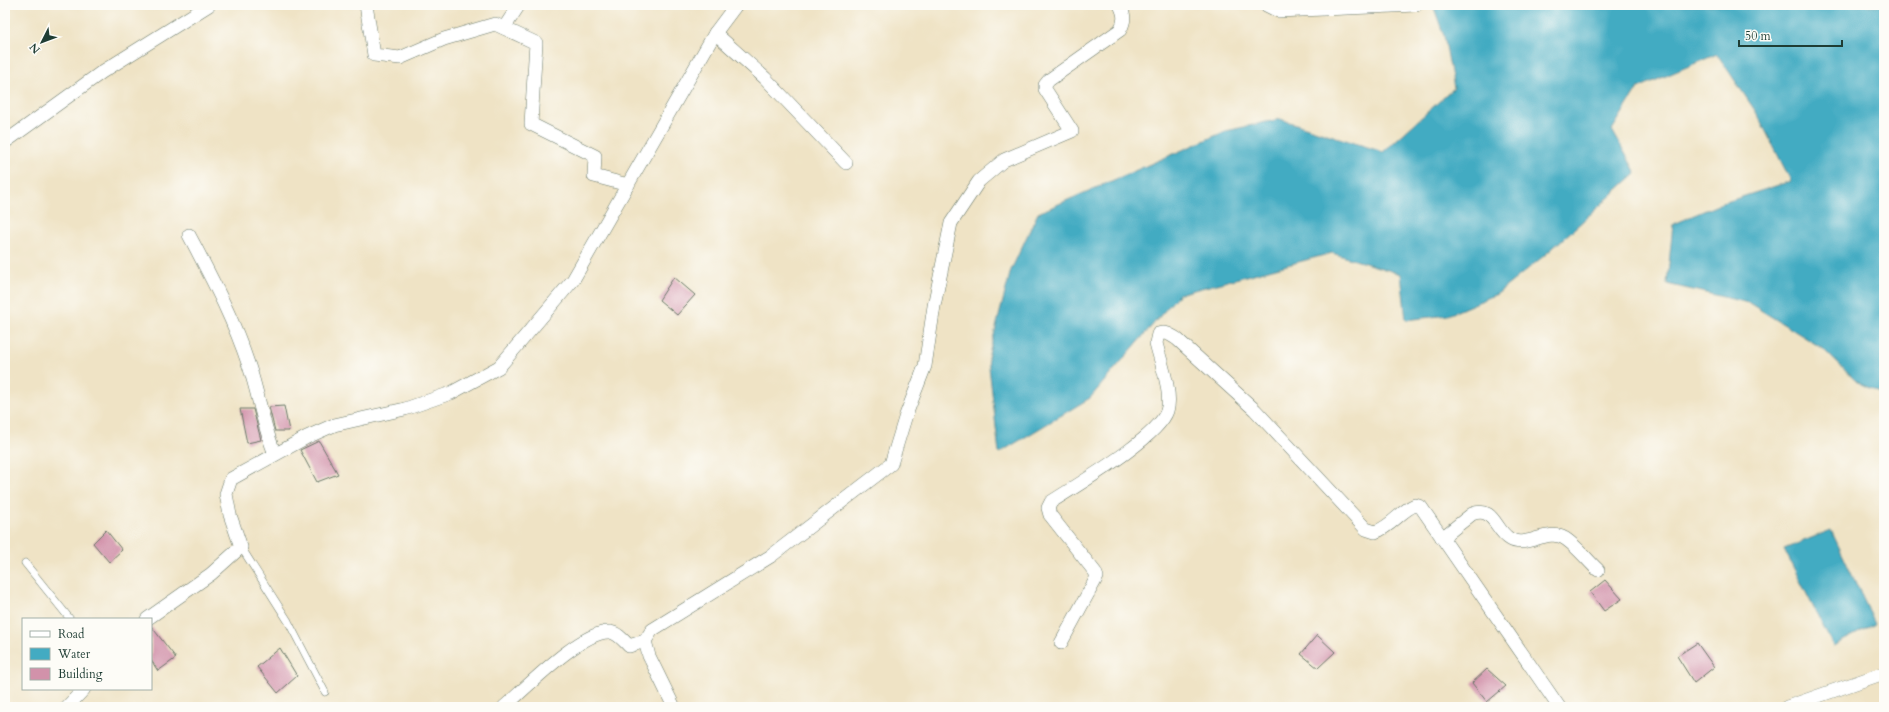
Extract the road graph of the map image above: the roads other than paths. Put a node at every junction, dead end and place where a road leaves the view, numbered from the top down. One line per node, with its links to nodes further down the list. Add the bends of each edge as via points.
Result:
1 (210, 5): 10 (street, via 102,72)
2 (366, 5): 8 (street, via 374,55 400,58 444,39 495,24)
3 (519, 5): 8 (street)
4 (736, 5): 9 (street)
5 (1120, 5): 21 (street, via 1124,12 1124,23 1120,30 1049,80 1046,85 1045,89 1072,131 1004,160 979,181 951,223 925,366 891,464 771,556 652,630)
6 (1266, 5): 7 (street, via 1278,12)
7 (1416, 6)
8 (504, 28): 12 (street, via 536,43 531,124 595,156 594,176)
9 (715, 33): 11 (street, via 765,78); 12 (street)
10 (5, 142)
11 (846, 163)
12 (628, 185): 14 (street, via 573,280 499,367 452,393 405,409 334,425)
13 (189, 235): 14 (street, via 229,311 249,367 266,433)
14 (275, 454): 16 (street, via 231,479 226,494)
15 (1442, 538): 18 (street, via 1472,514 1485,513 1508,538 1514,541 1555,535 1564,538); 22 (street, via 1420,507 1415,505 1408,507 1382,530 1375,532 1366,529 1255,410 1177,339 1161,332 1156,342 1169,398 1168,410 1162,421 1131,450 1051,502 1048,508 1050,516 1097,577); 29 (street)
16 (241, 547): 20 (street, via 211,574); 25 (lane, via 288,621)
17 (25, 563): 19 (lane)
18 (1598, 570)
19 (69, 618)
20 (149, 618)
21 (645, 641): 27 (street, via 629,646 622,637 610,632 592,636 567,651); 28 (street, via 649,656)
22 (1062, 644)
23 (1884, 673): 30 (street)
24 (83, 690): 26 (street)
25 (325, 692)
26 (67, 707)
27 (504, 707)
28 (674, 707)
29 (1559, 707)
30 (1787, 707)

